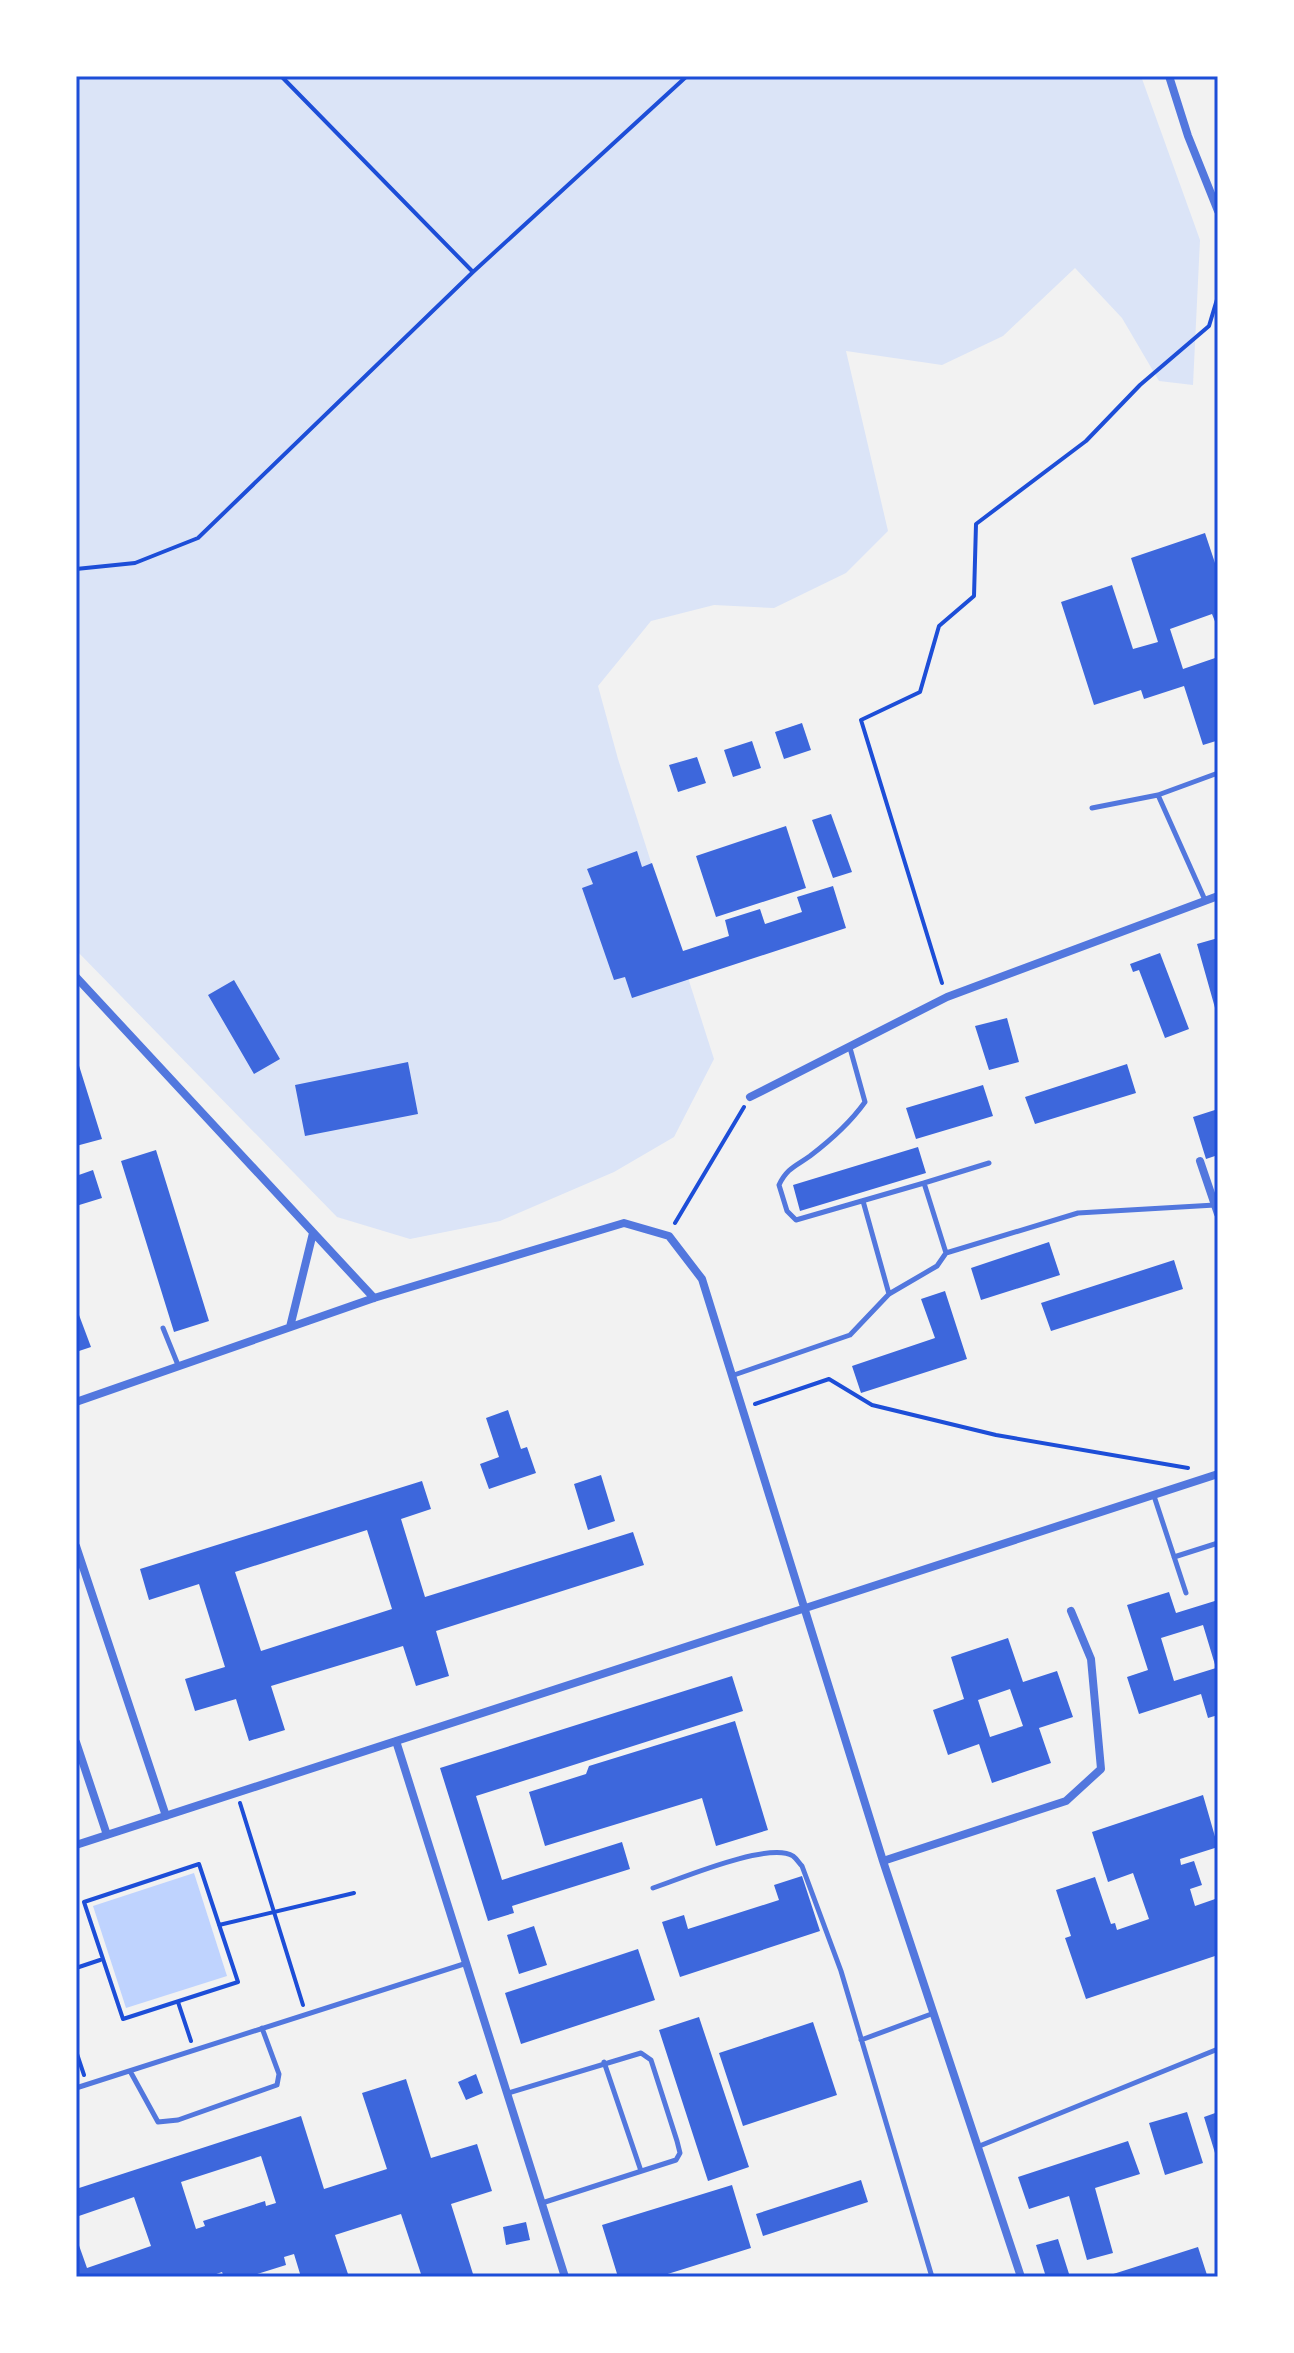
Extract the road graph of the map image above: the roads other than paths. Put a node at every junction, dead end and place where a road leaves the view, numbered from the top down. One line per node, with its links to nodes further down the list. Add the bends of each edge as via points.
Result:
1 (1169, 76): 2 (street)
2 (1218, 211)
3 (1218, 773): 4 (lane)
4 (1158, 795): 5 (lane); 7 (lane)
5 (1092, 808)
6 (1218, 896): 7 (street)
7 (1206, 901): 9 (street, via 947,997)
8 (76, 977): 16 (street)
9 (850, 1048): 10 (street); 14 (lane, via 865,1102 852,1121 786,1170 779,1185 787,1211 796,1220)
10 (750, 1097)
11 (1200, 1161): 15 (street)
12 (989, 1163): 13 (lane)
13 (924, 1183): 14 (lane); 17 (lane)
14 (863, 1201): 18 (lane)
15 (1216, 1209): 17 (lane, via 1078,1213)
16 (313, 1233): 19 (street); 20 (street)
17 (946, 1253): 18 (lane, via 937,1266)
18 (889, 1294): 23 (lane, via 850,1335)
19 (374, 1298): 20 (street); 23 (street, via 624,1223 669,1236 702,1279)
20 (290, 1327): 22 (street)
21 (163, 1328): 22 (lane)
22 (178, 1365): 24 (street)
23 (734, 1375): 31 (street)
24 (76, 1402)
25 (1218, 1474): 26 (street)
26 (1154, 1496): 29 (lane); 31 (street)
27 (1218, 1543): 29 (lane)
28 (76, 1546): 35 (street)
29 (1174, 1557): 30 (lane)
30 (1186, 1593)
31 (805, 1610): 33 (street); 38 (street)
32 (1071, 1611): 38 (street, via 1091,1659 1101,1769 1066,1801)
33 (396, 1741): 35 (street); 40 (street)
34 (76, 1742): 36 (street)
35 (166, 1816): 36 (street)
36 (107, 1835): 37 (street)
37 (76, 1845)
38 (883, 1861): 41 (street)
39 (653, 1888): 43 (lane, via 747,1857 793,1856 802,1866 841,1971)
40 (467, 1963): 42 (lane); 48 (street)
41 (934, 2013): 43 (lane); 49 (street)
42 (262, 2028): 46 (lane); 46 (lane, via 279,2074 277,2085 178,2120 158,2122)
43 (861, 2040): 53 (lane)
44 (1218, 2049): 49 (lane)
45 (604, 2062): 48 (lane); 50 (lane); 50 (lane, via 634,2053 651,2060 680,2153 676,2160)
46 (130, 2071): 47 (lane)
47 (76, 2088)
48 (508, 2093): 51 (street)
49 (976, 2147): 54 (street)
50 (641, 2171): 51 (lane)
51 (542, 2203): 52 (street)
52 (565, 2277)
53 (932, 2277)
54 (1021, 2277)

